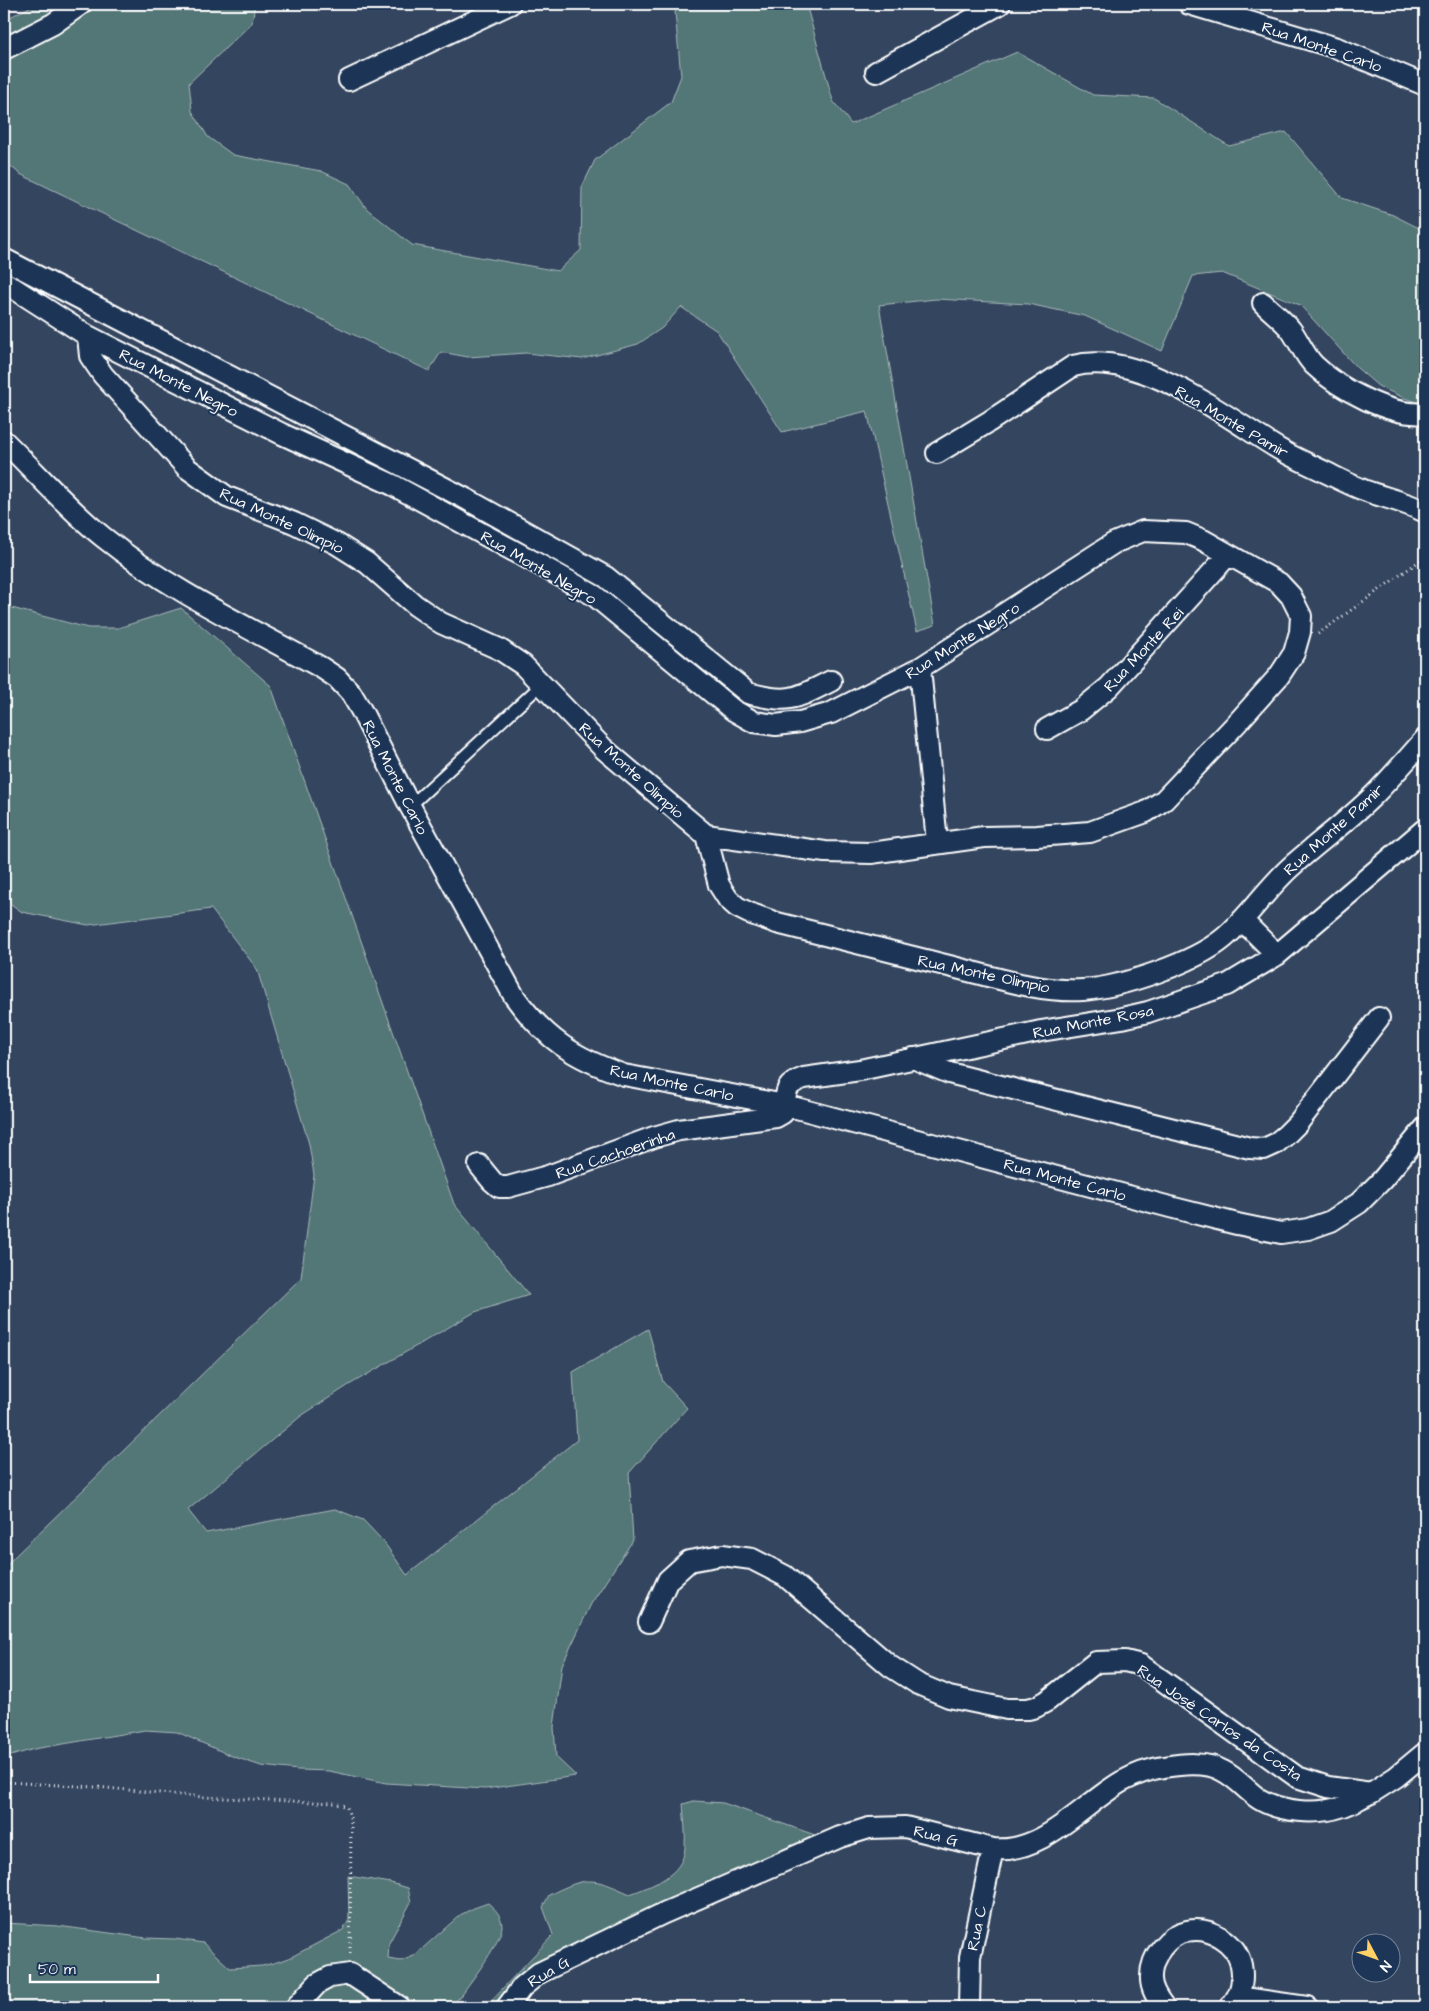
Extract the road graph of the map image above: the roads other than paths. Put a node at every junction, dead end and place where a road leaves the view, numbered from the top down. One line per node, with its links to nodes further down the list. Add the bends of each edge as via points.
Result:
1 (81, 4): 5 (street, via 53,24)
2 (510, 4): 7 (street)
3 (1000, 4): 6 (street)
4 (1189, 4): 8 (street, Rua Monte Carlo, via 1337,48)
5 (4, 49)
6 (876, 72)
7 (349, 80)
8 (1425, 86)
9 (4, 259): 19 (street, via 468,500 606,577 748,693 774,700 798,697)
10 (4, 282): 12 (street, Rua Monte Negro)
11 (1263, 303): 13 (street, via 1290,330 1315,366 1343,387 1360,397 1402,412)
12 (88, 336): 18 (street, Rua Monte Negro, via 282,434 393,485 595,596 733,710 754,722 776,725 831,713); 20 (street, Rua Monte Olimpio, via 90,356 103,375 187,468 227,498 294,522 337,544 367,563 441,623 510,656)
13 (1425, 413)
14 (4, 441): 23 (street, Rua Monte Carlo, via 74,512 130,557 199,601 337,678 362,710)
15 (937, 453): 16 (street, Rua Monte Pamir, via 1073,366 1088,362 1106,363 1130,368 1188,392 1280,450 1346,483)
16 (1425, 512)
17 (1228, 555): 18 (street, Rua Monte Negro, via 1186,533 1143,531 1114,543); 21 (street, Rua Monte Rei, via 1109,687 1081,710); 26 (street, Rua Monte Negro, via 1279,584 1301,616 1300,632 1294,652 1279,676 1164,800 1146,812 1090,832)
18 (920, 668): 26 (street)
19 (831, 681)
20 (541, 685): 23 (lane); 25 (street, Rua Monte Olimpio, via 629,772)
21 (1047, 729)
22 (1425, 739): 27 (street, Rua Monte Pamir, via 1374,796 1293,864)
23 (410, 806): 31 (street, Rua Monte Carlo, via 514,996 529,1018 550,1038 569,1052 624,1075)
24 (1425, 829): 28 (street, Rua Monte Rosa)
25 (706, 834): 26 (street, Rua Monte Negro, via 846,853 892,851); 27 (street, Rua Monte Olimpio, via 719,885 728,899 749,913 777,923 1004,980 1050,988 1083,990 1168,968 1223,939)
26 (937, 842)
27 (1242, 920): 28 (street)
28 (1277, 955): 30 (street, Rua Monte Rosa, via 1227,985 1148,1012)
29 (1379, 1018): 30 (street, via 1298,1123 1276,1144 1264,1149 949,1073)
30 (913, 1058): 31 (street, Rua Monte Rosa, via 797,1081 787,1088)
31 (785, 1105): 32 (street, Rua Monte Carlo, via 1180,1210 1281,1232 1308,1229 1331,1221 1359,1203); 33 (street, Rua Cachoerinha, via 783,1113 776,1117 679,1130 508,1187 498,1187)
32 (1425, 1128)
33 (479, 1164)
34 (649, 1622): 36 (street, Rua José Carlos da Costa, via 668,1580 689,1561 722,1555 752,1559 785,1576 890,1666 918,1684 949,1697 1007,1709 1028,1709 1047,1701 1096,1662 1125,1661 1148,1669 1297,1777 1328,1787)
35 (1425, 1753): 36 (street)
36 (1371, 1793): 37 (street, Rua G, via 1340,1808 1317,1811 1290,1809 1260,1799 1223,1770 1199,1764 1163,1767 1120,1783 1059,1829 1022,1846)
37 (993, 1849): 41 (street, Rua G, via 905,1827 869,1828 840,1837 664,1913 539,1973); 42 (street, Rua C, via 970,1957)
38 (1234, 2002): 43 (street, via 1243,1977 1239,1956 1226,1940 1208,1931 1187,1931 1169,1940 1156,1956 1151,1976 1155,1996); 44 (street)
39 (390, 2004): 40 (street, via 350,1974 330,1977 317,1984)
40 (296, 2007)
41 (507, 2007)
42 (969, 2007)
43 (1164, 2007)
44 (1307, 2007)

